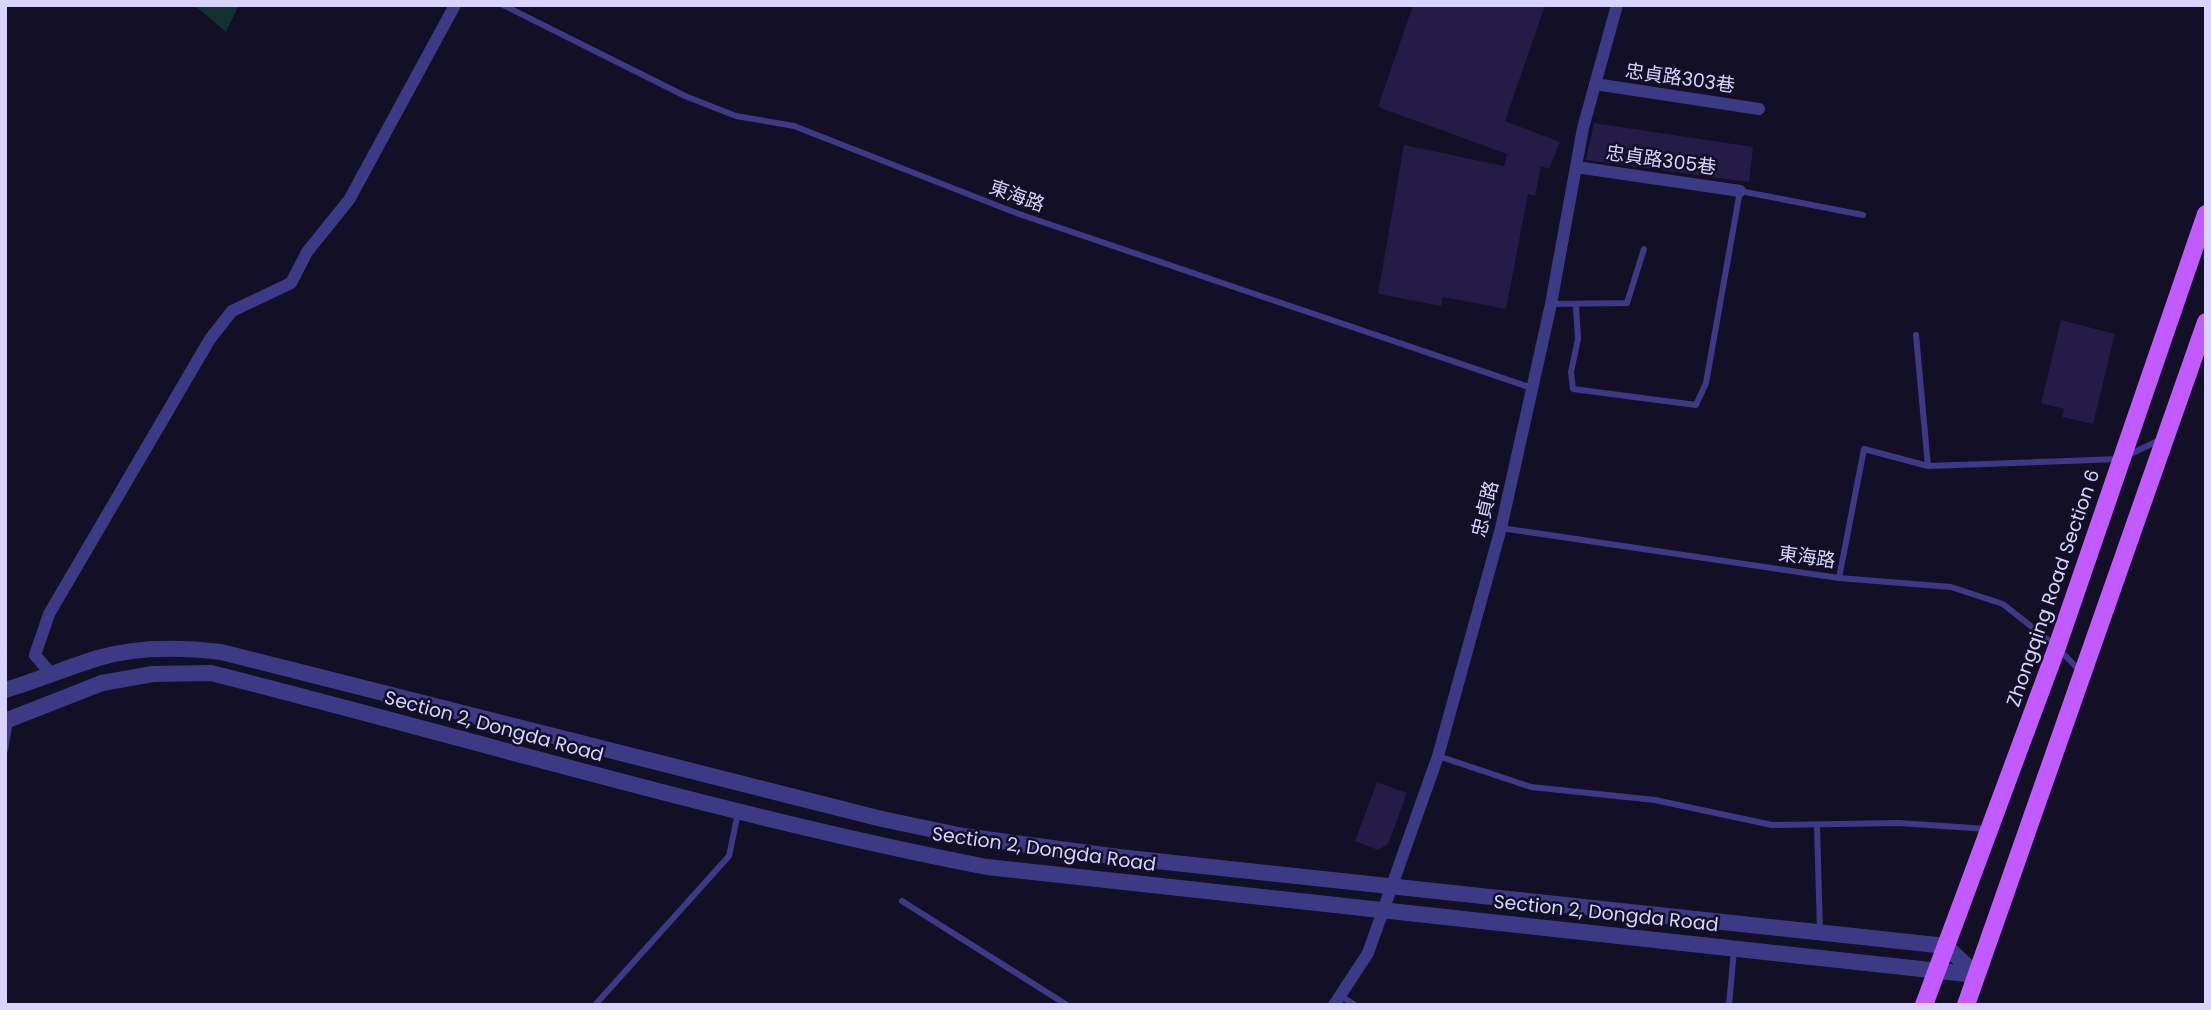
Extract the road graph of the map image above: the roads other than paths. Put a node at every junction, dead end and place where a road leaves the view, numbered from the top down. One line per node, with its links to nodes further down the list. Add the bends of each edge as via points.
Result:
1 (454, 5): 23 (street, via 349,200 307,252 291,283 232,311 169,407 49,614 35,655)
2 (503, 5): 15 (lane, 東海路, via 685,96 736,116 794,126 1019,214)
3 (1617, 5): 4 (street, 忠貞路)
4 (1595, 84): 5 (street, 忠貞路303巷); 6 (street, 忠貞路)
5 (1759, 109)
6 (1576, 167): 7 (street, 忠貞路305巷); 11 (street, 忠貞路)
7 (1740, 191): 9 (lane); 12 (lane, via 1706,383 1696,405 1573,389)
8 (2206, 214): 17 (main road, Zhongqing Road Section 6)
9 (1863, 215)
10 (1644, 249): 12 (lane, via 1627,303)
11 (1551, 304): 12 (lane); 15 (street, 忠貞路)
12 (1576, 306)
13 (2206, 322): 16 (main road)
14 (1916, 335): 18 (lane)
15 (1533, 388): 19 (street, 忠貞路)
16 (2165, 438): 17 (lane); 22 (main road)
17 (2120, 459): 18 (lane); 21 (main road, Zhongqing Road Section 6)
18 (1928, 466): 20 (lane, via 1864,449)
19 (1501, 528): 20 (lane, 東海路); 27 (street, 忠貞路)
20 (1839, 578): 21 (lane, 東海路, via 1951,587 2003,604)
21 (2057, 647): 22 (lane, 東海路); 31 (main road, Zhongqing Road Section 6)
22 (2083, 674): 39 (main road)
23 (52, 675): 24 (street, Section 2, Dongda Road); 28 (street, Section 2, Dongda Road, via 99,657 151,649 221,652)
24 (5, 690)
25 (8, 720): 26 (lane); 29 (street, Section 2, Dongda Road, via 102,683 153,674 211,673)
26 (5, 750)
27 (1438, 756): 30 (lane, via 1531,787 1655,800 1772,825); 32 (street, 忠貞路)
28 (729, 780): 29 (street); 32 (street, Section 2, Dongda Road, via 963,836)
29 (731, 810): 34 (street, Section 2, Dongda Road, via 987,867); 41 (lane, via 729,856)
30 (1817, 826): 31 (lane, via 1899,823); 35 (lane)
31 (1991, 829): 36 (main road, Zhongqing Road Section 6)
32 (1391, 886): 34 (street, 忠貞路); 35 (street, Section 2, Dongda Road)
33 (902, 901): 42 (lane)
34 (1382, 910): 37 (street, Section 2, Dongda Road); 40 (street, 忠貞路, via 1368,953)
35 (1820, 931): 36 (street, Section 2, Dongda Road)
36 (1946, 946): 38 (main road, Zhongqing Road Section 6); 39 (street)
37 (1734, 948): 38 (street, Section 2, Dongda Road); 44 (lane)
38 (1935, 973): 39 (street, Section 2, Dongda Road); 45 (main road, Zhongqing Road Section 6)
39 (1976, 975): 46 (main road)
40 (1337, 1000): 43 (lane)
41 (595, 1005)
42 (1067, 1005)
43 (1355, 1005)
44 (1729, 1005)
45 (1924, 1005)
46 (1966, 1005)

